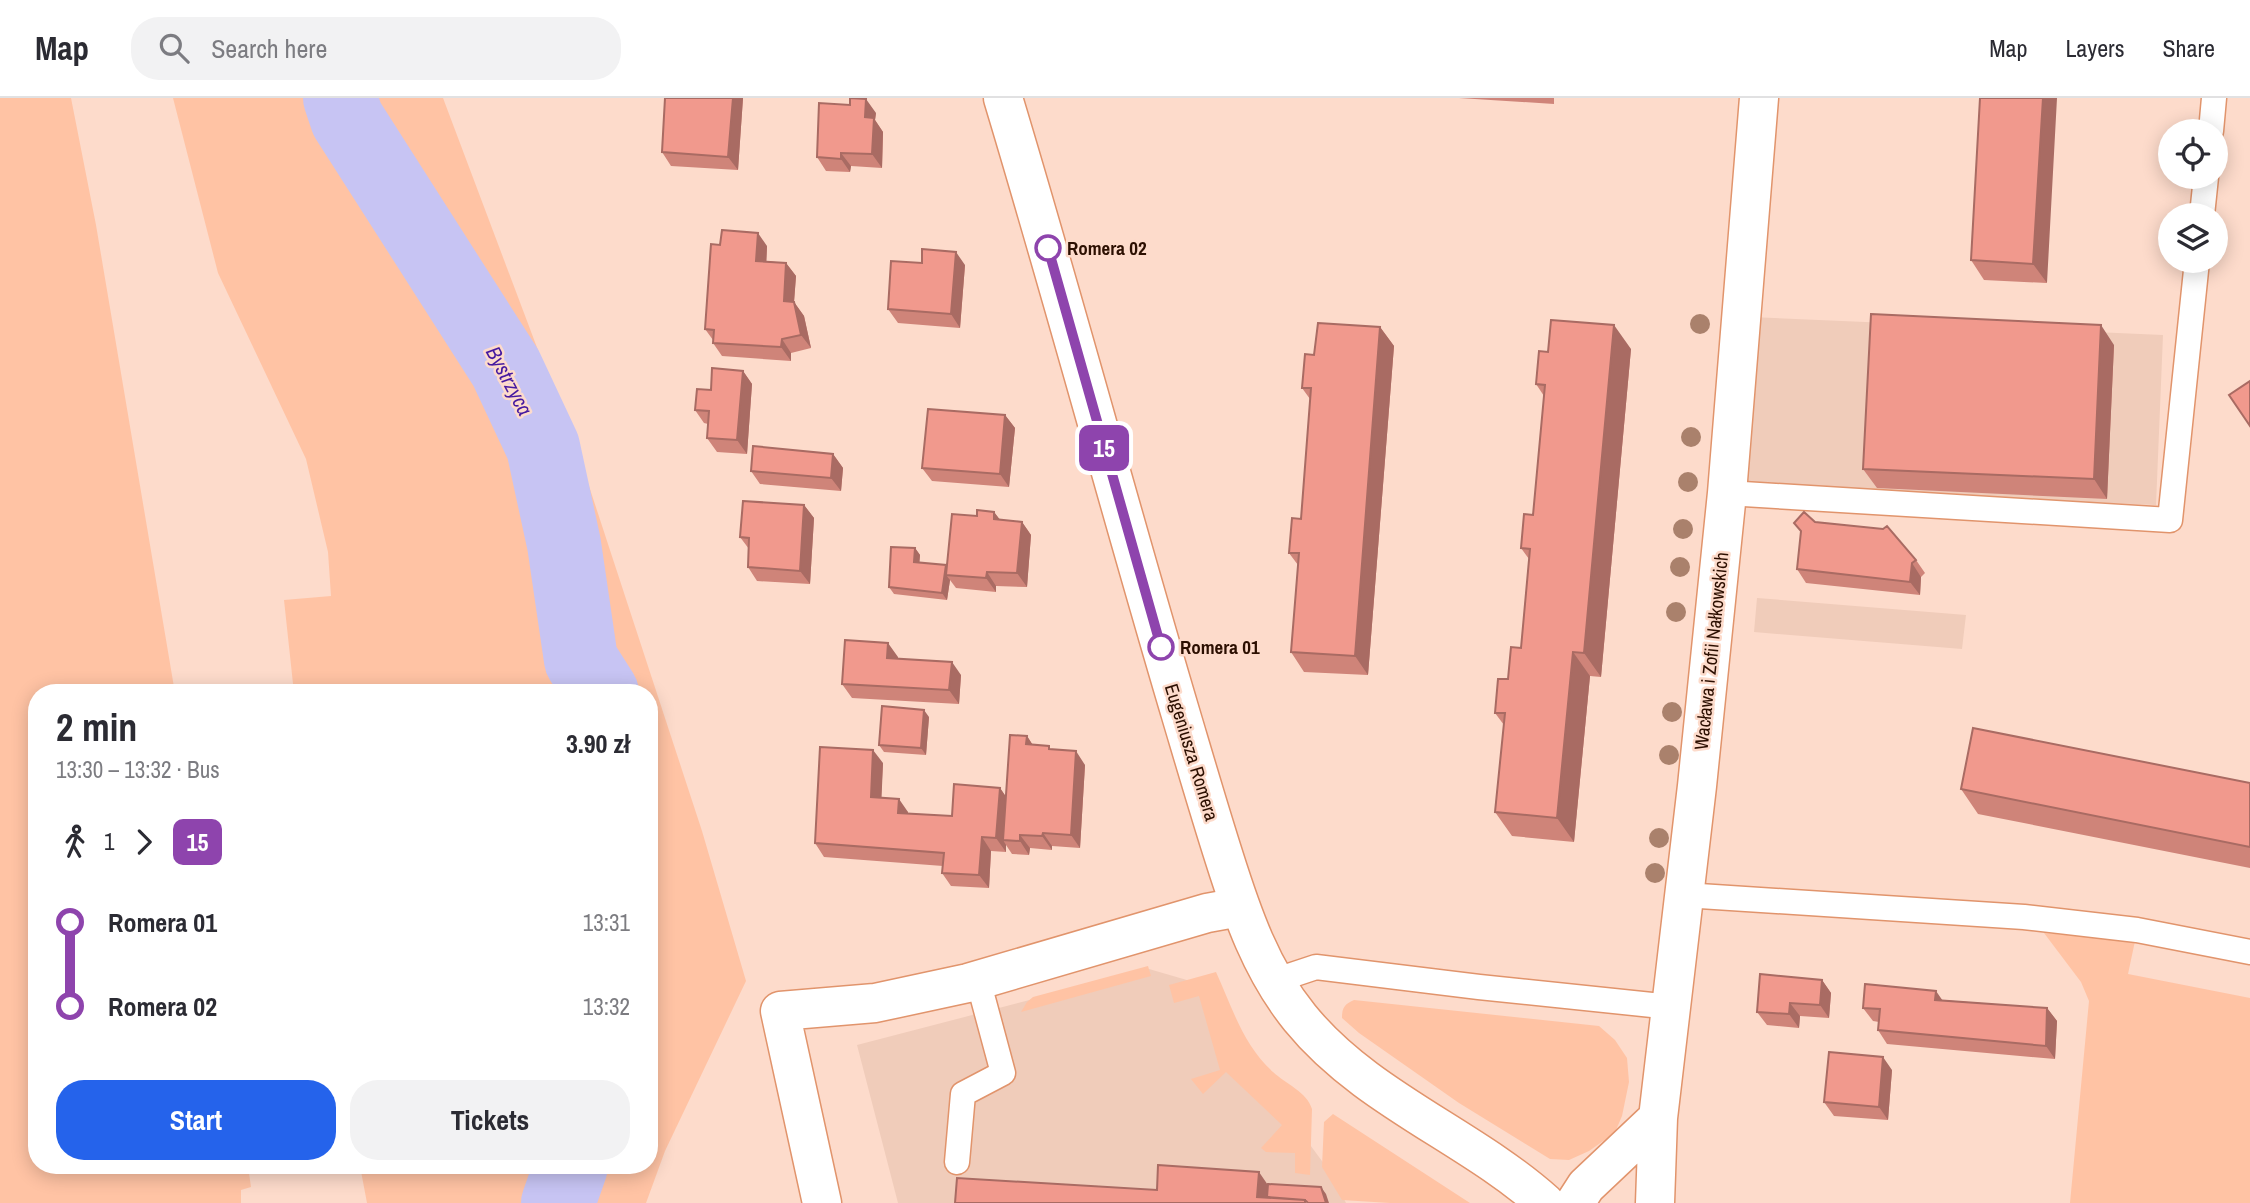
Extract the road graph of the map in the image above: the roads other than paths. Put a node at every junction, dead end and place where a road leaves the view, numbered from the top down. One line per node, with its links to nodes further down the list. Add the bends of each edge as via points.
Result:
1 (1003, 98): 8 (street, Eugeniusza Romera)
2 (1759, 98): 6 (street, Wacława i Zofii Nałkowskich)
3 (2214, 98): 4 (lane)
4 (2212, 119)
5 (2196, 273): 6 (lane, via 2170,520)
6 (1727, 493): 7 (street, Wacława i Zofii Nałkowskich)
7 (1684, 895): 9 (lane, via 2024,917 2137,930); 12 (street, Wacława i Zofii Nałkowskich)
8 (1240, 907): 10 (street); 11 (street, Eugeniusza Romera)
9 (2250, 952)
10 (978, 981): 14 (lane, via 1003,1073 963,1094); 15 (street, via 875,1003 780,1011)
11 (1274, 981): 12 (lane, via 1316,967); 16 (street, Eugeniusza Romera, via 1302,1021 1351,1069)
12 (1671, 1007): 13 (street, Wacława i Zofii Nałkowskich)
13 (1658, 1118): 17 (street, via 1586,1186); 18 (street, Wacława i Zofii Nałkowskich)
14 (957, 1162)
15 (822, 1203)
16 (1545, 1203)
17 (1575, 1203)
18 (1655, 1203)

